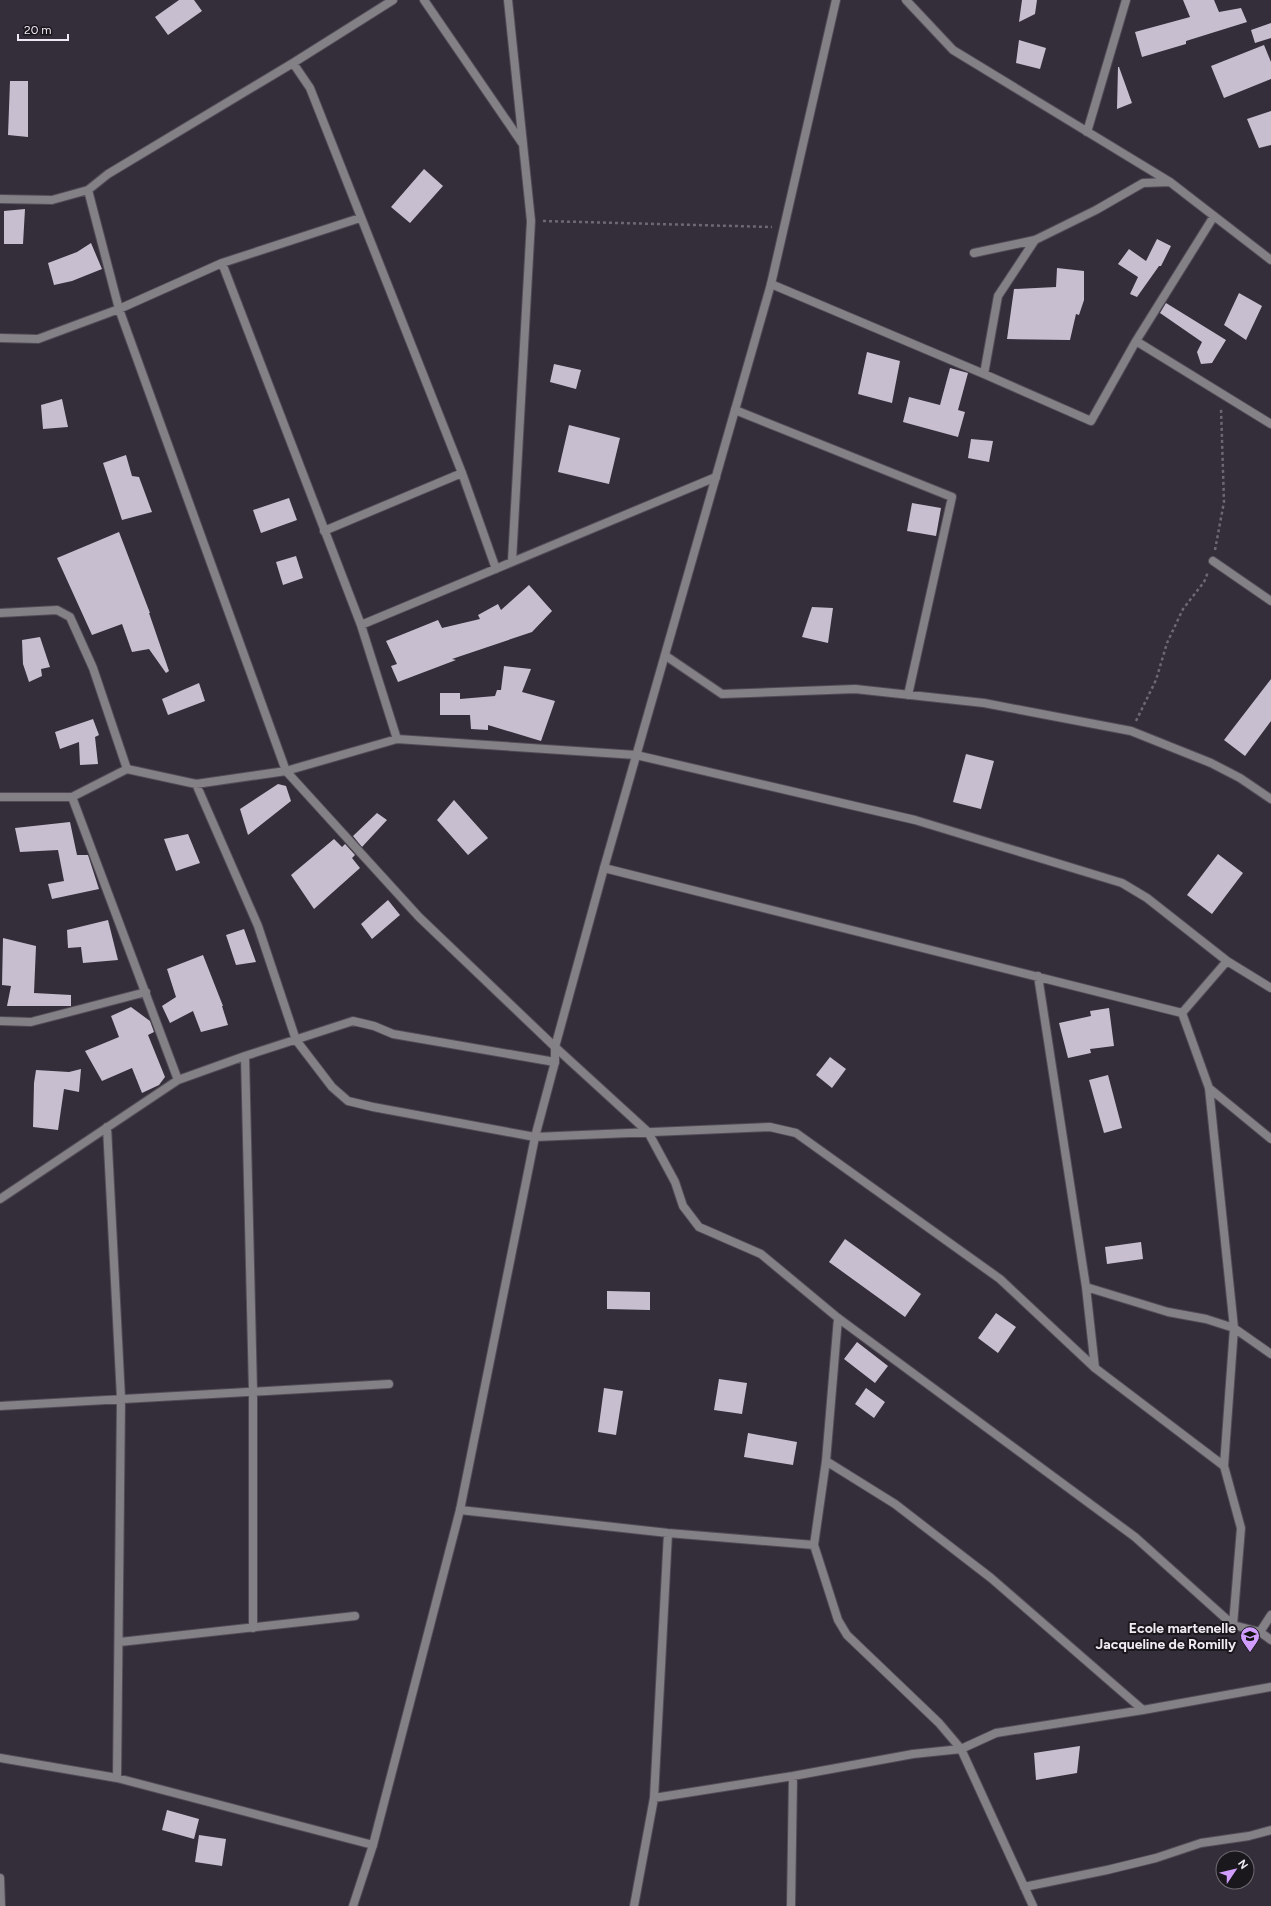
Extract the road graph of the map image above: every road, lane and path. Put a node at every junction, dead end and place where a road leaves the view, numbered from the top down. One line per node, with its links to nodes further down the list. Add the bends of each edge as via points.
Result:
1 (393, 0): 7 (street)
2 (424, 0): 9 (street)
3 (508, 0): 9 (street)
4 (836, 0): 16 (street)
5 (906, 0): 8 (street, via 954,50)
6 (1126, 0): 8 (street)
7 (293, 63): 11 (street, via 108,174); 14 (street, via 310,88)
8 (1088, 132): 10 (street)
9 (523, 144): 15 (street)
10 (1170, 182): 13 (street); 17 (street, via 1143,183)
11 (88, 190): 12 (street, via 52,200); 22 (street)
12 (0, 199)
13 (1214, 216): 19 (street); 24 (street)
14 (360, 218): 20 (street); 29 (street)
15 (531, 221): 16 (path); 32 (street)
16 (784, 228): 21 (street)
17 (1036, 240): 18 (street); 25 (street, via 998,296)
18 (974, 253)
19 (1271, 260)
20 (222, 262): 22 (street); 31 (street)
21 (771, 284): 25 (street); 27 (street)
22 (119, 309): 23 (street, via 38,339); 44 (street)
23 (0, 338)
24 (1136, 341): 25 (street, via 1091,422); 26 (street)
25 (984, 374)
26 (1220, 391): 28 (street); 33 (path, via 1224,502)
27 (735, 410): 30 (street); 39 (street, via 952,497)
28 (1271, 424)
29 (462, 473): 31 (street); 34 (street)
30 (716, 477): 32 (street); 38 (street)
31 (324, 531): 37 (street)
32 (512, 561): 34 (street)
33 (1213, 561): 35 (street); 40 (path, via 1204,582 1183,609 1167,643 1156,680)
34 (496, 569): 37 (street)
35 (1271, 601)
36 (0, 613): 43 (street, via 57,610 70,617 93,668)
37 (361, 625): 41 (street)
38 (666, 656): 39 (street, via 722,694 855,689); 42 (street)
39 (908, 695): 40 (street, via 984,703)
40 (1131, 731): 48 (street, via 1210,763 1240,778)
41 (397, 739): 42 (street); 44 (street)
42 (636, 755): 49 (street); 50 (street, via 915,820 1122,883 1147,898)
43 (127, 769): 45 (street); 47 (street)
44 (286, 771): 45 (street); 57 (street, via 419,917)
45 (196, 784): 56 (street, via 258,926)
46 (0, 797): 47 (street)
47 (72, 797): 53 (street)
48 (1271, 799)
49 (604, 868): 51 (street); 57 (street)
50 (1227, 961): 52 (street); 54 (street)
51 (1038, 976): 54 (street); 67 (street)
52 (1271, 988)
53 (146, 992): 55 (street, via 30,1022); 60 (street)
54 (1182, 1013): 61 (street)
55 (0, 1021)
56 (296, 1040): 58 (street); 59 (street, via 354,1021 393,1034); 64 (street, via 332,1087 348,1101)
57 (555, 1047): 59 (street); 63 (street)
58 (244, 1056): 60 (street); 73 (street)
59 (555, 1062): 64 (street)
60 (178, 1080): 62 (street)
61 (1209, 1088): 65 (street); 69 (street)
62 (107, 1127): 66 (street); 74 (street)
63 (648, 1132): 64 (street); 68 (street, via 675,1182 683,1206 699,1227 761,1254); 71 (street, via 770,1127 796,1133 1000,1279)
64 (535, 1137): 78 (street)
65 (1271, 1140)
66 (0, 1200)
67 (1086, 1287): 69 (street, via 1168,1312 1206,1319); 71 (street)
68 (838, 1318): 76 (street); 83 (street, via 1135,1537)
69 (1234, 1328): 70 (street); 77 (street)
70 (1271, 1354)
71 (1095, 1368): 77 (street)
72 (389, 1384): 73 (street)
73 (253, 1391): 74 (street); 84 (street)
74 (121, 1398): 75 (street); 87 (street)
75 (0, 1406)
76 (826, 1460): 80 (street); 89 (street, via 895,1504 991,1578)
77 (1224, 1466): 83 (street, via 1242,1528)
78 (460, 1510): 79 (street); 96 (street)
79 (668, 1533): 80 (street); 94 (street)
80 (814, 1545): 90 (street, via 838,1620 847,1635 939,1723)
81 (1271, 1615): 85 (street)
82 (355, 1616): 84 (street)
83 (1233, 1625): 85 (street)
84 (253, 1628): 87 (street)
85 (1260, 1632): 86 (street)
86 (1271, 1640)
87 (120, 1642): 93 (street)
88 (1271, 1687): 89 (street)
89 (1143, 1710): 90 (street, via 996,1733)
90 (961, 1749): 92 (street, via 913,1754); 98 (street)
91 (0, 1758): 93 (street)
92 (793, 1776): 94 (street); 102 (street)
93 (117, 1778): 96 (street)
94 (654, 1798): 101 (street)
95 (1271, 1830): 98 (street, via 1201,1843 1121,1867)
96 (373, 1845): 100 (street)
97 (0, 1878): 99 (street)
98 (1024, 1887): 103 (street)
99 (1, 1906)
100 (354, 1906)
101 (634, 1906)
102 (791, 1906)
103 (1033, 1906)

